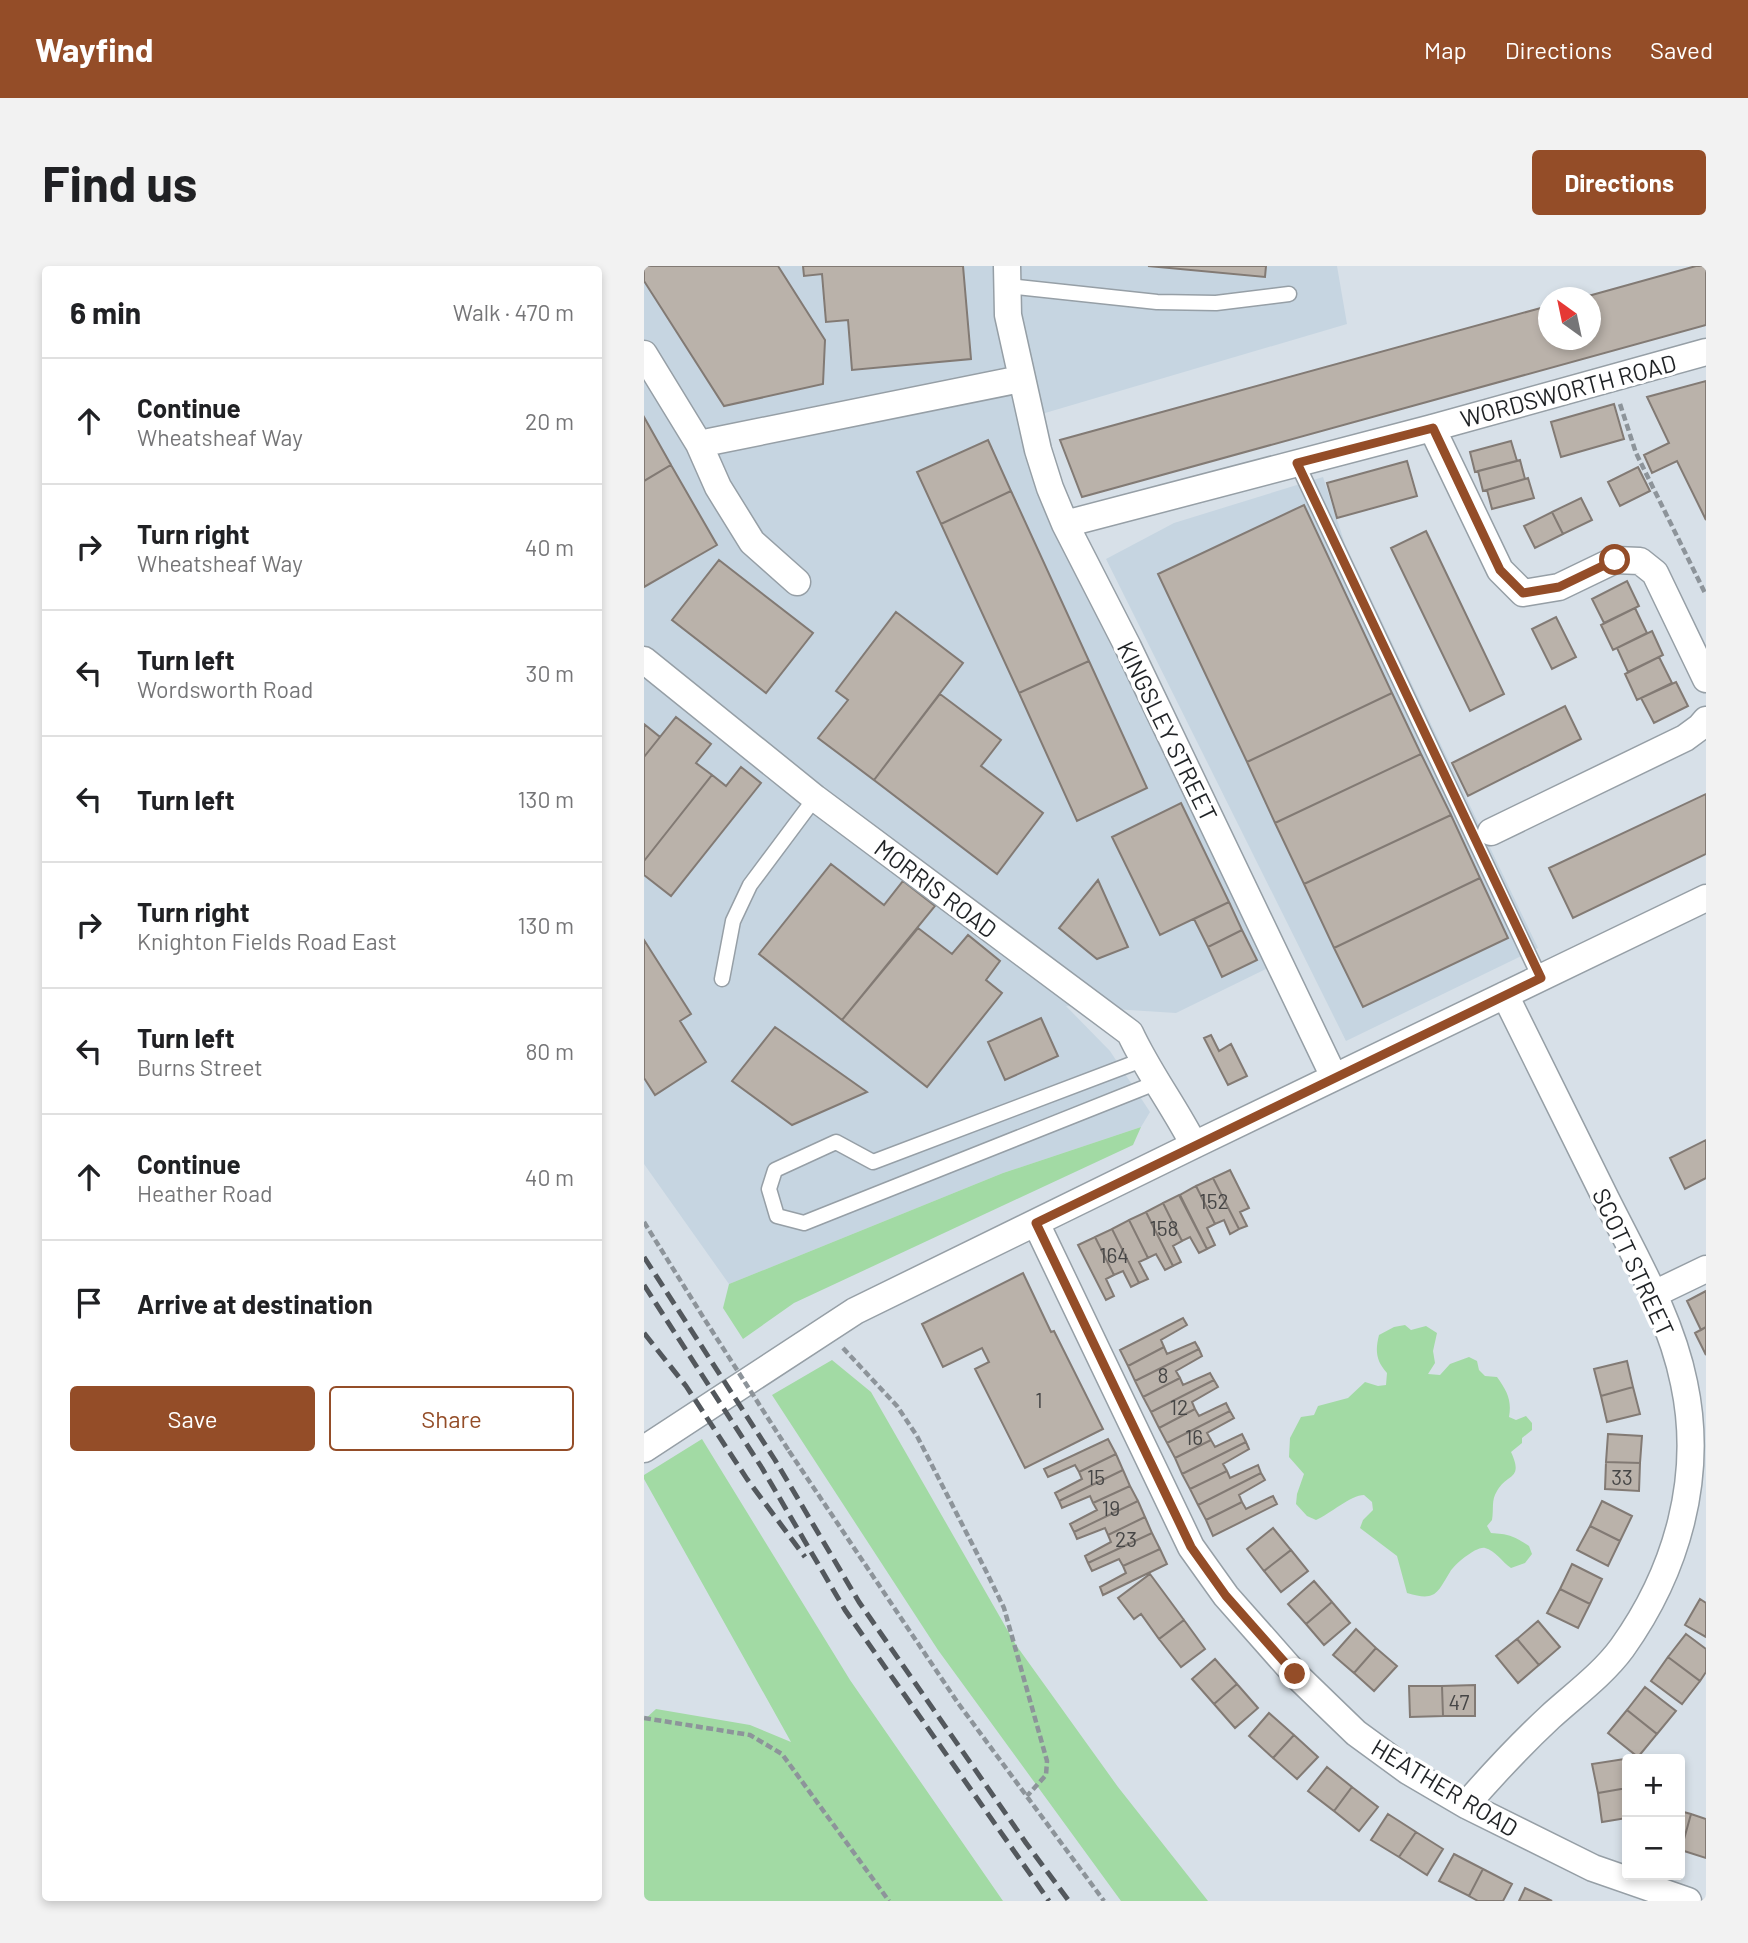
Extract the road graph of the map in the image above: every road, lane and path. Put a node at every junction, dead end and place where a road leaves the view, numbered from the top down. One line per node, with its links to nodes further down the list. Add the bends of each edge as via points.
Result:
1 (1007, 276): 2 (lane, via 1157,302 1216,303); 5 (street, KINGSLEY STREET, via 1008,315)
2 (1289, 294)
3 (1706, 352): 6 (street, WORDSWORTH ROAD)
4 (644, 354): 8 (street)
5 (1021, 379): 8 (street); 10 (street, KINGSLEY STREET, via 1038,450)
6 (1612, 379): 7 (street, WORDSWORTH ROAD); 12 (path, via 1636,453)
7 (1433, 428): 9 (street, WORDSWORTH ROAD); 14 (street, via 1500,570 1523,593 1559,587 1615,560 1640,561 1656,573)
8 (699, 444): 11 (street, via 718,487 752,542)
9 (1297, 463): 10 (street, WORDSWORTH ROAD); 19 (lane)
10 (1065, 524): 23 (street, KINGSLEY STREET)
11 (797, 582)
12 (1706, 595)
13 (644, 660): 16 (street, MORRIS ROAD)
14 (1706, 679)
15 (1706, 720): 17 (street, via 1685,738)
16 (815, 798): 20 (lane, via 750,885 733,920); 22 (street, MORRIS ROAD, via 1130,1033)
17 (1492, 832)
18 (1706, 898): 19 (street)
19 (1541, 978): 21 (street)
20 (722, 979)
21 (1505, 995): 23 (street); 29 (street, SCOTT STREET)
22 (1142, 1060): 24 (street, MORRIS ROAD); 24 (lane, via 873,1162 836,1142 775,1170 769,1189 777,1216 804,1223)
23 (1334, 1077): 25 (street)
24 (1157, 1082): 25 (street, MORRIS ROAD)
25 (1194, 1144): 27 (street)
26 (644, 1222): 33 (path, bridge, via 789,1451 958,1703)
27 (1036, 1223): 30 (street); 34 (street, HEATHER ROAD, via 1191,1547 1226,1596 1356,1733)
28 (1706, 1269): 29 (street)
29 (1654, 1294): 34 (street, SCOTT STREET, via 1684,1383 1691,1444 1685,1505 1670,1563 1620,1650 1523,1742)
30 (825, 1330): 31 (street); 33 (path, via 897,1406 1004,1608 1047,1761 1046,1774)
31 (644, 1449)
32 (644, 1718): 35 (path, via 750,1735 782,1754)
33 (1027, 1796): 36 (path)
34 (1466, 1805): 37 (street, HEATHER ROAD, via 1593,1868)
35 (889, 1901)
36 (1104, 1901)
37 (1688, 1901)

